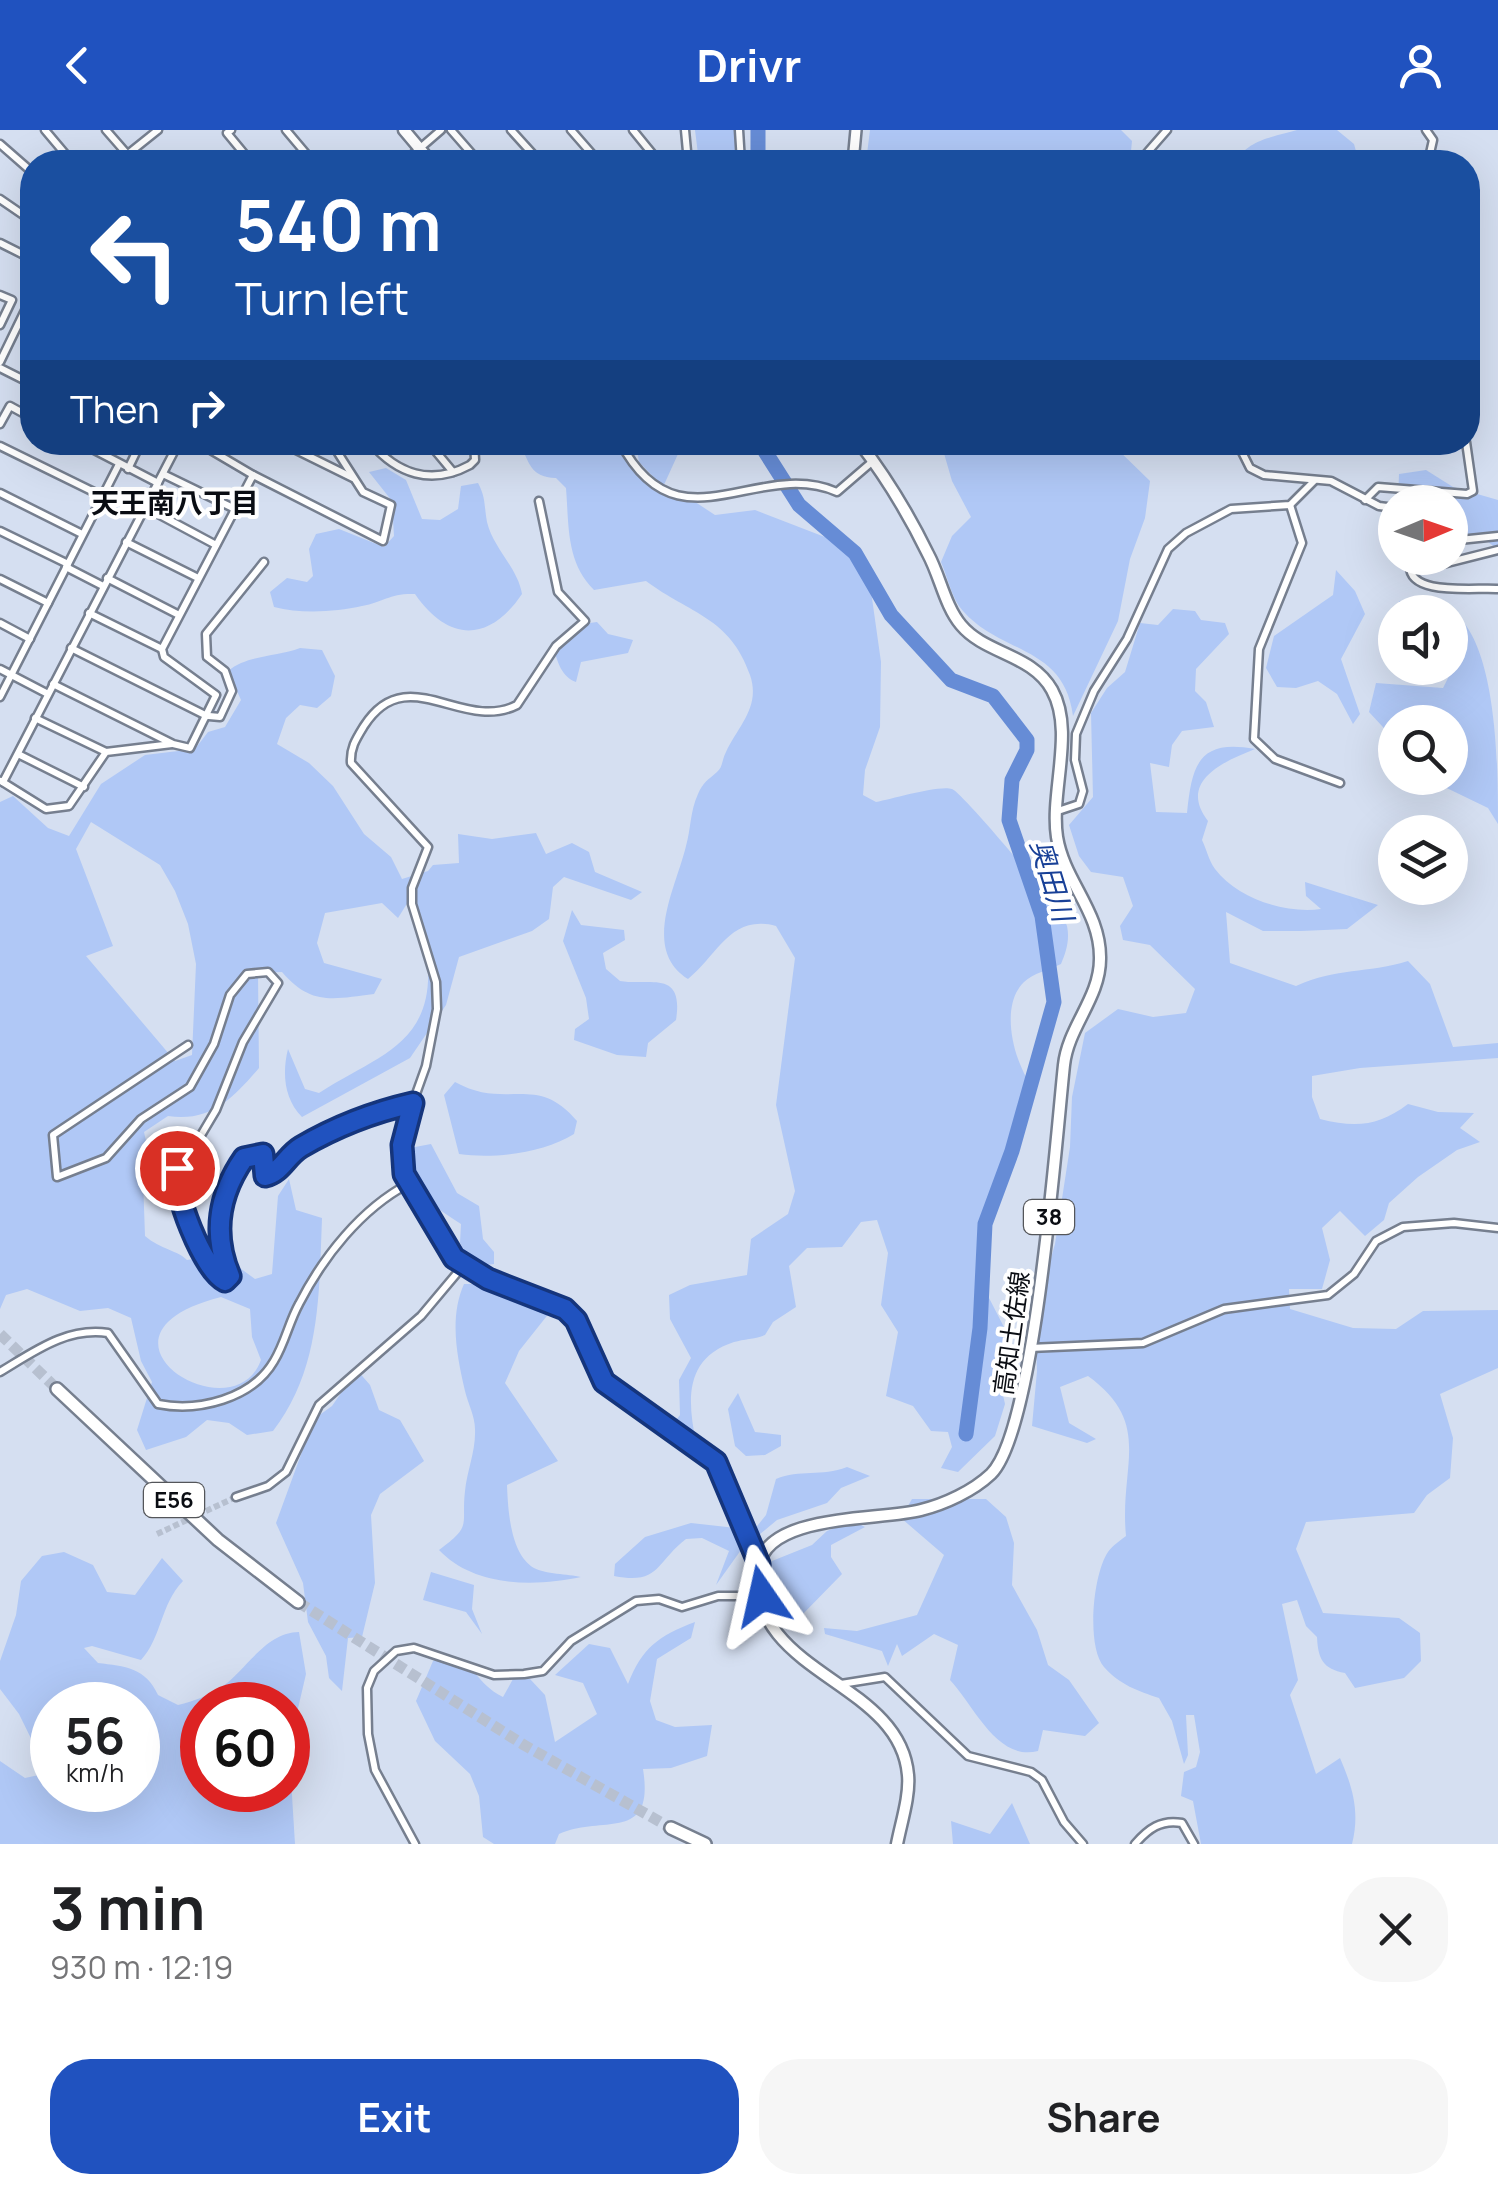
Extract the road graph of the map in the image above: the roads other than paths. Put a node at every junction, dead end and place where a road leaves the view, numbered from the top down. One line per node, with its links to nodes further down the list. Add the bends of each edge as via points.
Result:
1 (45, 130): 15 (street)
2 (106, 130): 16 (street)
3 (158, 130): 17 (street)
4 (231, 130): 18 (street)
5 (286, 130): 19 (street)
6 (404, 130): 14 (main road)
7 (441, 130): 14 (street)
8 (451, 130): 20 (street)
9 (511, 130): 21 (street)
10 (572, 130): 22 (street)
11 (633, 130): 23 (street)
12 (1166, 130): 24 (street)
13 (0, 144): 25 (street)
14 (419, 148)
15 (62, 150)
16 (123, 150)
17 (133, 150)
18 (242, 150)
19 (303, 150)
20 (468, 150)
21 (529, 150)
22 (589, 150)
23 (649, 150)
24 (1149, 150)
25 (20, 162)
26 (0, 294): 28 (street, via 12,300)
27 (20, 322): 29 (street)
28 (0, 325)
29 (0, 365)
30 (20, 411): 31 (street, via 10,406)
31 (0, 424)
32 (0, 446): 56 (street)
33 (103, 455): 47 (street)
34 (134, 455): 48 (street)
35 (172, 455): 50 (street)
36 (218, 455): 51 (street)
37 (307, 455): 52 (street)
38 (339, 455): 52 (street)
39 (383, 455): 49 (street, via 413,474)
40 (439, 455): 49 (street)
41 (475, 455): 49 (street)
42 (627, 455): 46 (street, via 638,474 670,493 713,498 796,485 837,492)
43 (869, 455): 46 (main road, 高知土佐線 / 38)
44 (1244, 455): 53 (street, via 1250,468)
45 (1468, 455): 57 (street, via 1467,494 1378,486)
46 (874, 461): 96 (main road, 高知土佐線 / 38, via 930,556 958,622 1020,660 1052,690 1060,710)
47 (119, 464): 48 (street); 56 (street)
48 (128, 468): 54 (street)
49 (453, 472)
50 (163, 474): 54 (street); 62 (street)
51 (253, 475): 52 (street, via 384,541 391,505 363,492); 62 (street)
52 (354, 478)
53 (1314, 481): 57 (street, via 1332,481); 60 (street)
54 (158, 483): 61 (street)
55 (0, 493): 64 (street)
56 (102, 496): 64 (street)
57 (1365, 500): 59 (street)
58 (539, 502): 98 (street, via 558,592 584,621 556,646 517,706 471,712 424,696 403,697 373,712 350,752 351,763 428,847 412,904 436,982 437,1009)
59 (1378, 503)
60 (1290, 505): 94 (street, via 1302,543 1260,649 1254,739 1275,759); 96 (street, via 1231,509 1168,549 1127,639 1084,711 1076,734 1079,804)
61 (145, 508): 67 (street); 68 (street)
62 (234, 509): 68 (street)
63 (0, 531): 71 (street)
64 (82, 534): 71 (street)
65 (1498, 536): 66 (street)
66 (1468, 540)
67 (126, 542): 72 (street); 74 (street)
68 (216, 544): 72 (street)
69 (1498, 550): 75 (street, via 1439,565 1410,564 1408,571 1424,586)
70 (264, 562): 88 (street, via 206,634 208,657 232,690 220,717)
71 (67, 566): 74 (street); 76 (street)
72 (198, 578): 78 (street)
73 (0, 579): 76 (street)
74 (105, 582): 77 (street); 78 (street)
75 (1498, 589)
76 (48, 603): 80 (street)
77 (89, 613): 81 (street); 82 (street)
78 (179, 614): 82 (street)
79 (0, 624): 80 (street)
80 (30, 639): 84 (street)
81 (71, 648): 85 (street); 88 (street)
82 (162, 649): 88 (street, via 216,695)
83 (0, 669): 84 (street)
84 (12, 675): 86 (street); 87 (street)
85 (53, 684): 86 (street); 90 (street)
86 (48, 694): 89 (street)
87 (0, 697)
88 (208, 716): 90 (street, via 190,748)
89 (35, 718): 91 (street); 92 (street)
90 (173, 744): 91 (street)
91 (106, 752): 95 (street)
92 (17, 754): 93 (street); 95 (street)
93 (2, 781): 95 (street, via 46,809 69,806)
94 (1340, 783)
95 (84, 788)
96 (1058, 812): 102 (main road, 高知土佐線 / 38, via 1056,834 1097,928 1100,959 1097,983 1065,1051)
97 (188, 1045): 98 (street, via 53,1136 56,1176 106,1158 141,1119 190,1086 214,1044 230,995 247,974 268,972 278,983 174,1180 200,1254 225,1281 230,1276 219,1242 220,1214 228,1182 244,1158 263,1154 265,1176 276,1174 298,1148)
98 (413, 1103): 99 (street, via 402,1145)
99 (408, 1184): 101 (street); 103 (street, via 360,1220 300,1302 272,1366 232,1396 185,1410 158,1404 108,1333 87,1330 65,1335)
100 (1498, 1228): 102 (street, via 1403,1226 1376,1240 1354,1274 1328,1295 1224,1309 1143,1343)
101 (462, 1266): 105 (street, via 421,1316 319,1405 286,1472); 106 (street, via 551,1302 576,1320 604,1382 716,1462)
102 (1028, 1348): 106 (main road, 高知土佐線 / 38, via 1018,1420 994,1472 922,1510 800,1527 772,1540)
103 (0, 1372)
104 (57, 1389): 108 (highway, E56, via 218,1540)
105 (236, 1497)
106 (759, 1564): 107 (main road)
107 (762, 1596): 109 (main road, via 771,1629 785,1646); 111 (street, via 718,1596 682,1607 636,1601 571,1641 543,1670 524,1674 494,1675 414,1648 396,1651 366,1688 368,1734 376,1770)
108 (298, 1602)
109 (840, 1685): 113 (main road, via 898,1737 908,1776); 114 (street, via 885,1676 968,1756 1042,1780)
110 (671, 1828): 112 (highway)
111 (415, 1844)
112 (705, 1844)
113 (897, 1844)
114 (1084, 1844)
115 (1135, 1844): 116 (street, via 1147,1830 1173,1821 1182,1823)
116 (1194, 1844)

